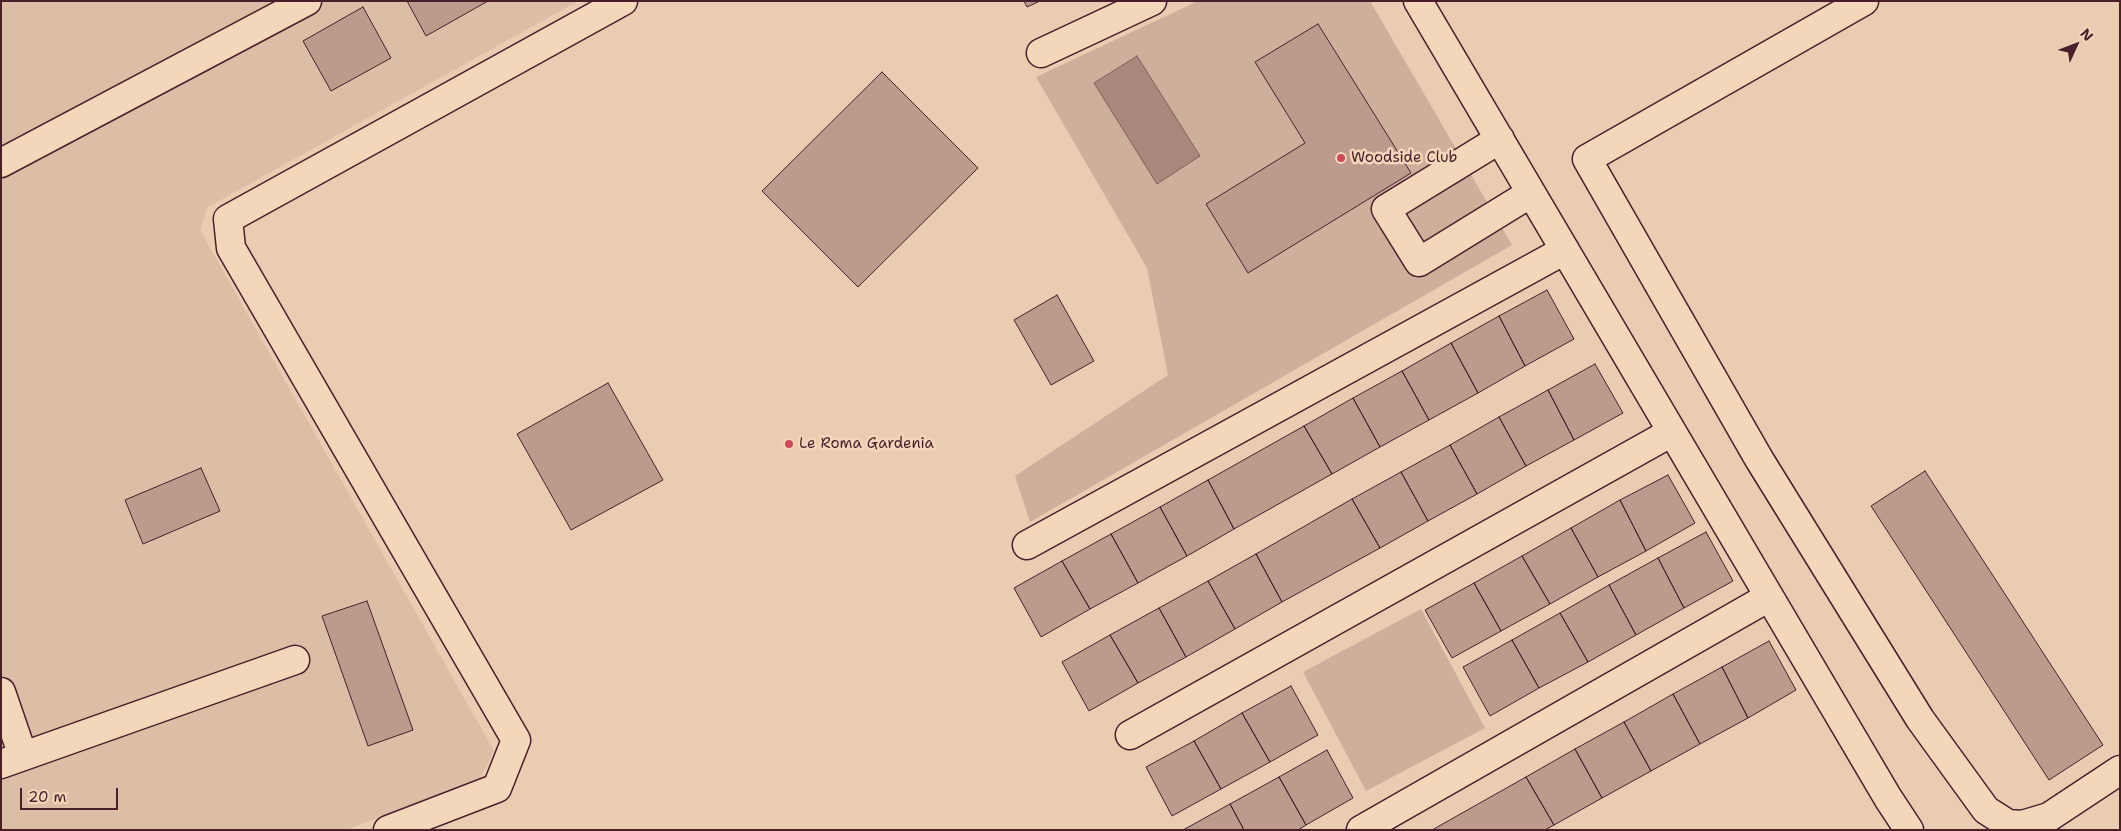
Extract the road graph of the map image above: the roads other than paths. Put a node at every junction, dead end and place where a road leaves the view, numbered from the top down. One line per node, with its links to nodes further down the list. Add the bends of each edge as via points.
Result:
1 (307, 1): 8 (street)
2 (623, 1): 19 (street, via 228,219 231,248 516,740 497,788)
3 (1152, 1): 6 (street)
4 (1418, 1): 7 (street)
5 (1864, 1): 18 (street, via 1587,159 1759,459 1920,719 1986,810 2008,824 2022,825 2049,817)
6 (1041, 53)
7 (1500, 140): 9 (street); 9 (street, via 1386,210 1419,262)
8 (1, 163)
9 (1531, 193): 10 (street)
10 (1565, 250): 11 (street); 12 (street)
11 (1672, 432): 13 (street); 16 (street)
12 (1027, 545)
13 (1769, 596): 20 (street); 21 (street)
14 (295, 660): 17 (street)
15 (1, 692): 17 (street)
16 (1130, 735)
17 (12, 760)
18 (2120, 770)
19 (388, 830)
20 (1361, 830)
21 (1909, 830)

